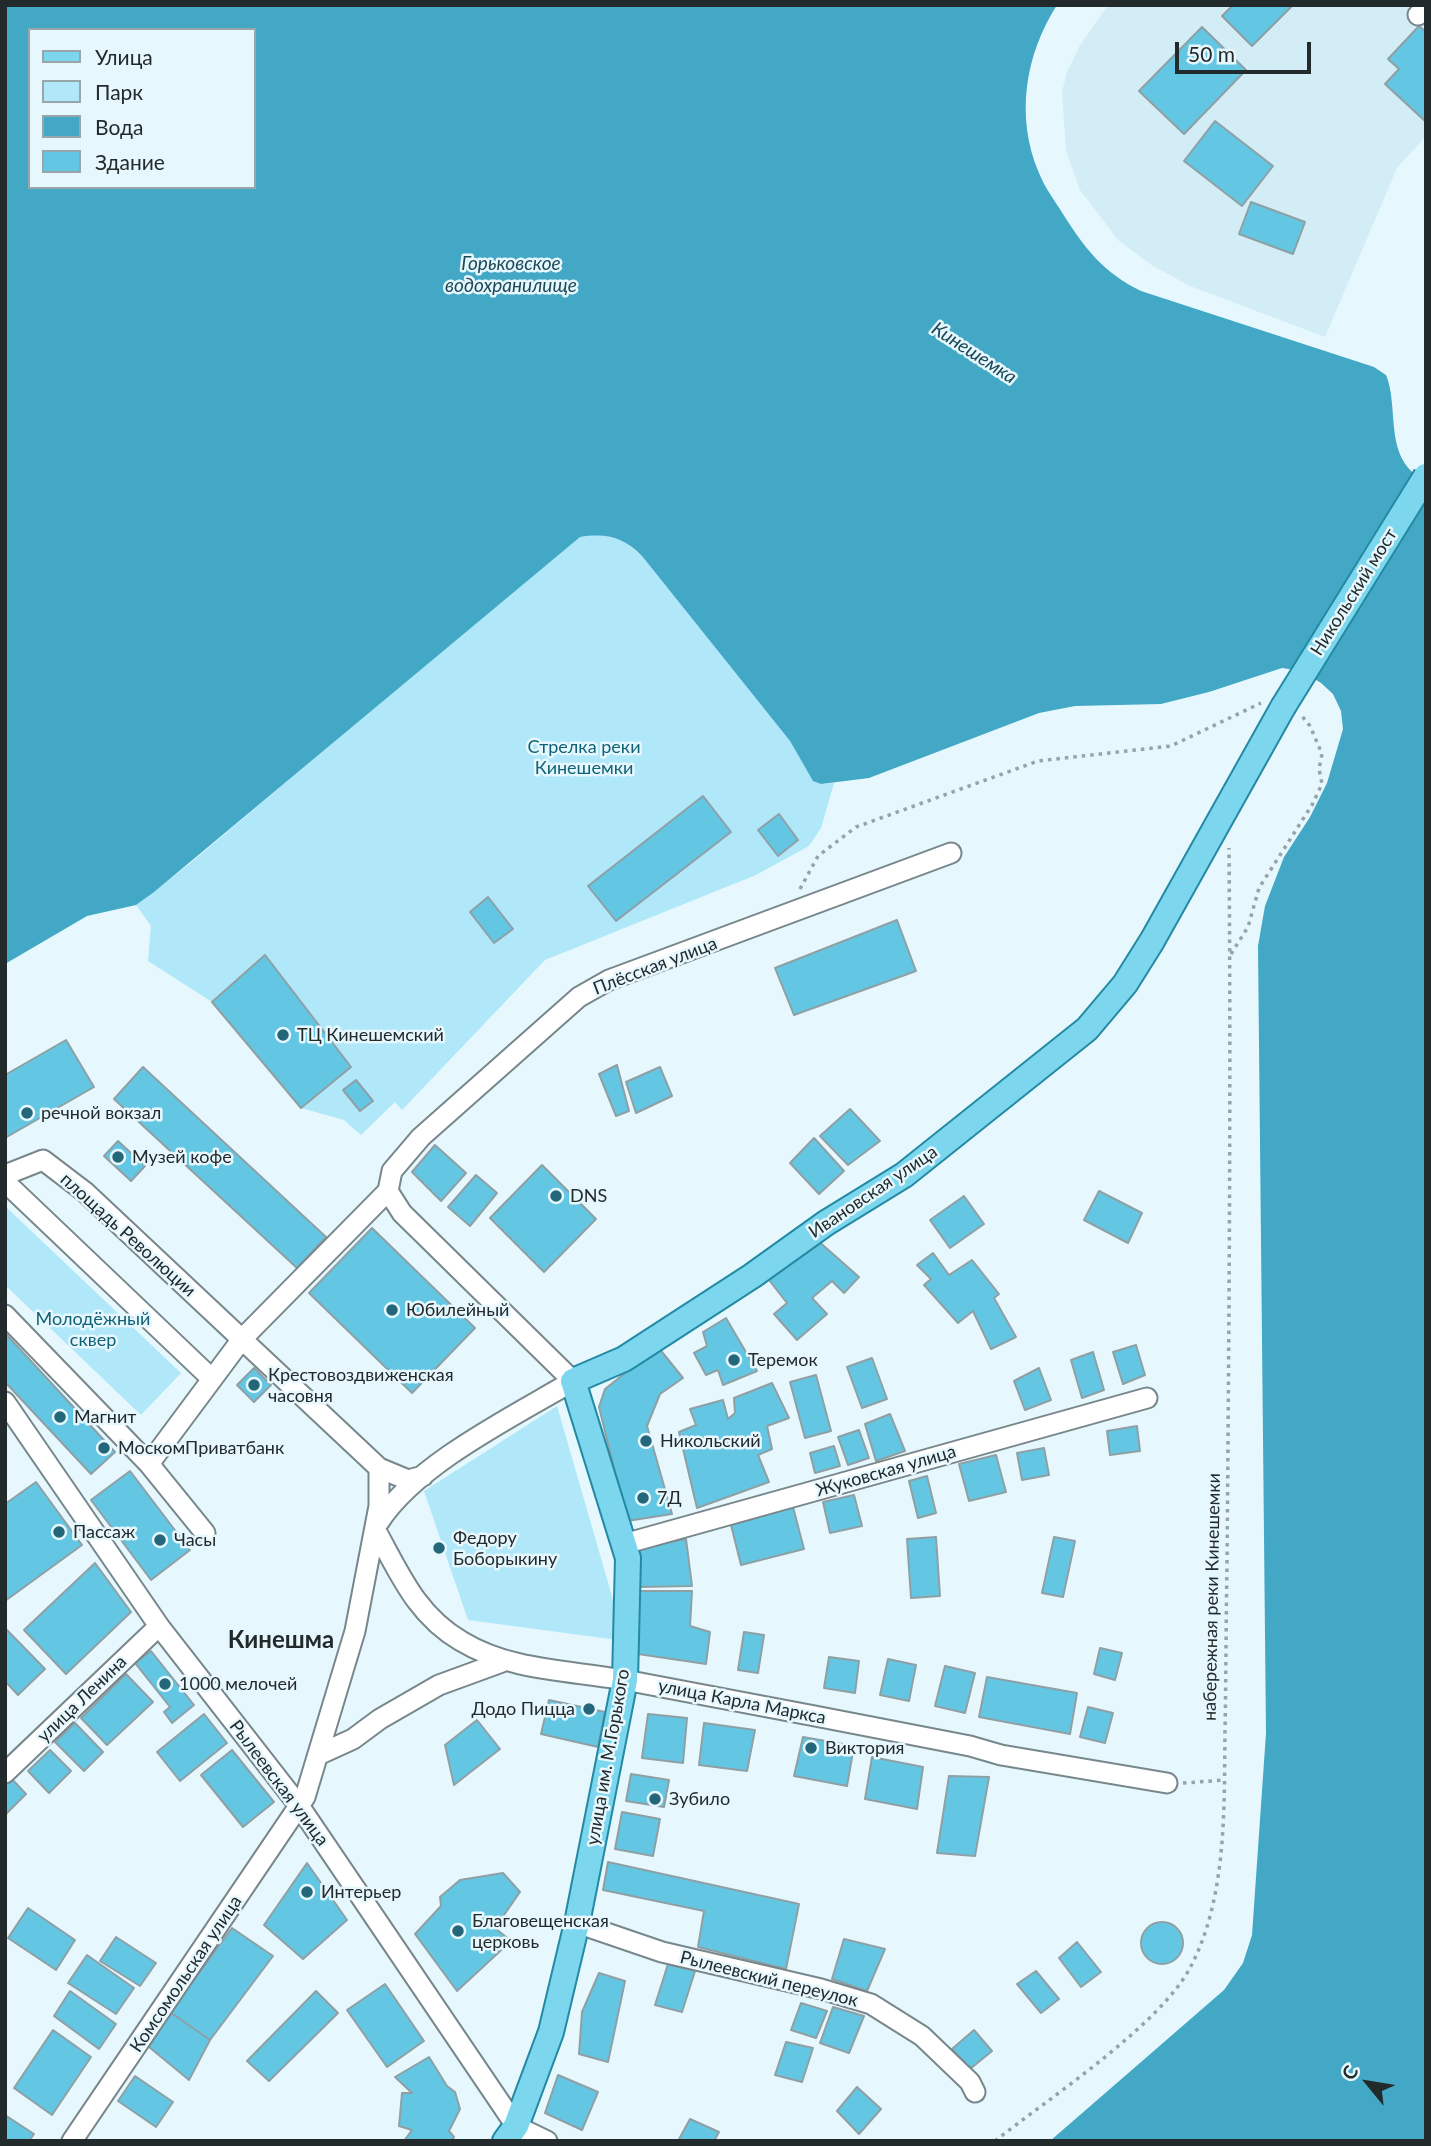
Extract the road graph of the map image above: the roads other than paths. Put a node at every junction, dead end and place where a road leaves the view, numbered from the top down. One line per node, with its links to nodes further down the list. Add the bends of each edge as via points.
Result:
1 (1426, 476): 2 (main road, Никольский мост, bridge)
2 (1284, 706): 10 (main road, Ивановская улица, via 1125,984 1087,1029 904,1175 624,1359)
3 (951, 853): 6 (street, Плёсская улица, via 609,980 579,997 421,1137 392,1171)
4 (5, 1175): 8 (street, площадь Революции, via 43,1160 85,1192)
5 (5, 1182): 9 (street)
6 (388, 1191): 8 (street); 10 (street, улица им. М.Горького, via 402,1213)
7 (5, 1315): 13 (street)
8 (242, 1339): 9 (street); 14 (street, площадь Революции)
9 (212, 1379): 13 (street)
10 (573, 1381): 15 (street, Ивановская улица); 18 (main road, улица им. М.Горького)
11 (1147, 1398): 18 (street, Жуковская улица)
12 (8, 1413): 19 (street, Рылеевская улица)
13 (149, 1464): 17 (street)
14 (379, 1468): 15 (street, via 408,1480); 16 (street)
15 (423, 1476): 16 (street, Ивановская улица, via 394,1502)
16 (375, 1529): 20 (street, улица Карла Маркса, via 400,1579 421,1608 458,1640); 22 (street, via 355,1631)
17 (205, 1533)
18 (624, 1544): 21 (main road, улица им. М.Горького, via 628,1558)
19 (159, 1626): 23 (street, улица Ленина); 25 (street, Рылеевская улица)
20 (502, 1662): 21 (street, улица Карла Маркса); 22 (street, via 439,1685 353,1739)
21 (625, 1680): 24 (street, улица Карла Маркса); 26 (main road, улица им. М.Горького)
22 (318, 1755): 25 (street)
23 (5, 1773)
24 (1167, 1783)
25 (300, 1807): 28 (street, Рылеевская улица); 29 (street, Комсомольская улица)
26 (577, 1923): 27 (street, Рылеевский переулок, via 662,1952 871,2004 922,2036); 28 (main road, улица им. М.Горького, via 551,2032)
27 (975, 2092)
28 (510, 2133): 30 (street)
29 (72, 2141)
30 (548, 2141)

